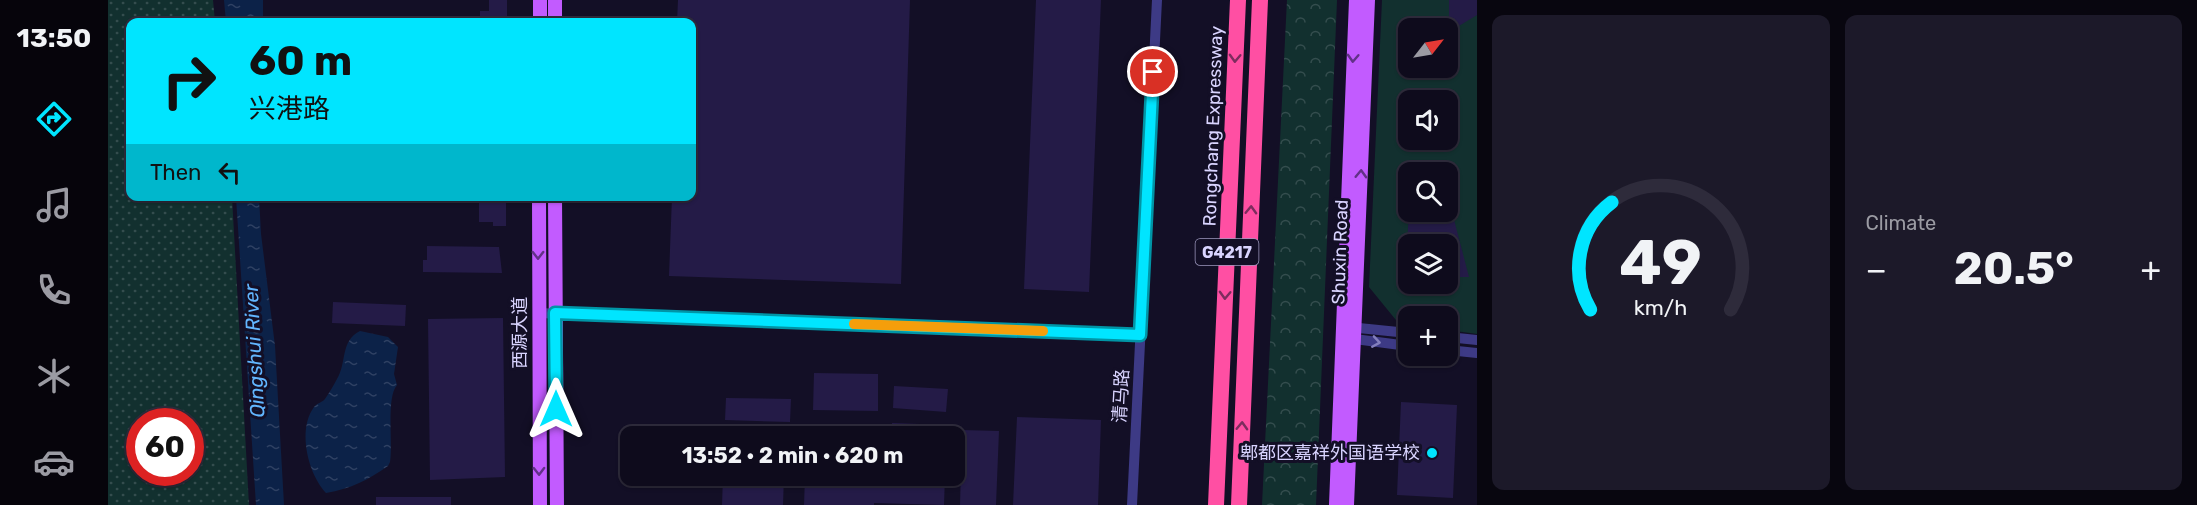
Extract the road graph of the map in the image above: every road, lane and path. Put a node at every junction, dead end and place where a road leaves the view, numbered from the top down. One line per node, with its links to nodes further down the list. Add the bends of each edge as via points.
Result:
1 (540, 0): 8 (main road)
2 (555, 0): 9 (main road)
3 (1157, 0): 16 (street, 清马路)
4 (1238, 0): 25 (highway, Rongchang Expressway / G4217, one-way to 25)
5 (1260, 0): 26 (highway, G4217, one-way to 5)
6 (1356, 0): 14 (main road, Shuxin Road, one-way to 14)
7 (1368, 0): 14 (main road, Shuxin Road, one-way to 7)
8 (540, 18)
9 (555, 18)
10 (539, 201): 12 (main road, 西源大道, one-way to 12)
11 (555, 201): 13 (main road, 西源大道)
12 (538, 313): 13 (street); 22 (main road, 西源大道, one-way to 22)
13 (555, 313): 16 (street); 23 (main road, 西源大道)
14 (1349, 332): 15 (street); 19 (street, one-way to 19); 27 (main road, Shuxin Road); 28 (main road, Shuxin Road)
15 (1398, 333)
16 (1140, 335): 24 (street, 清马路)
17 (1458, 338): 18 (street)
18 (1477, 340)
19 (1398, 344)
20 (1458, 351): 21 (street)
21 (1477, 353)
22 (540, 505)
23 (557, 505)
24 (1132, 505)
25 (1216, 505)
26 (1239, 505)
27 (1336, 505)
28 (1347, 505)

